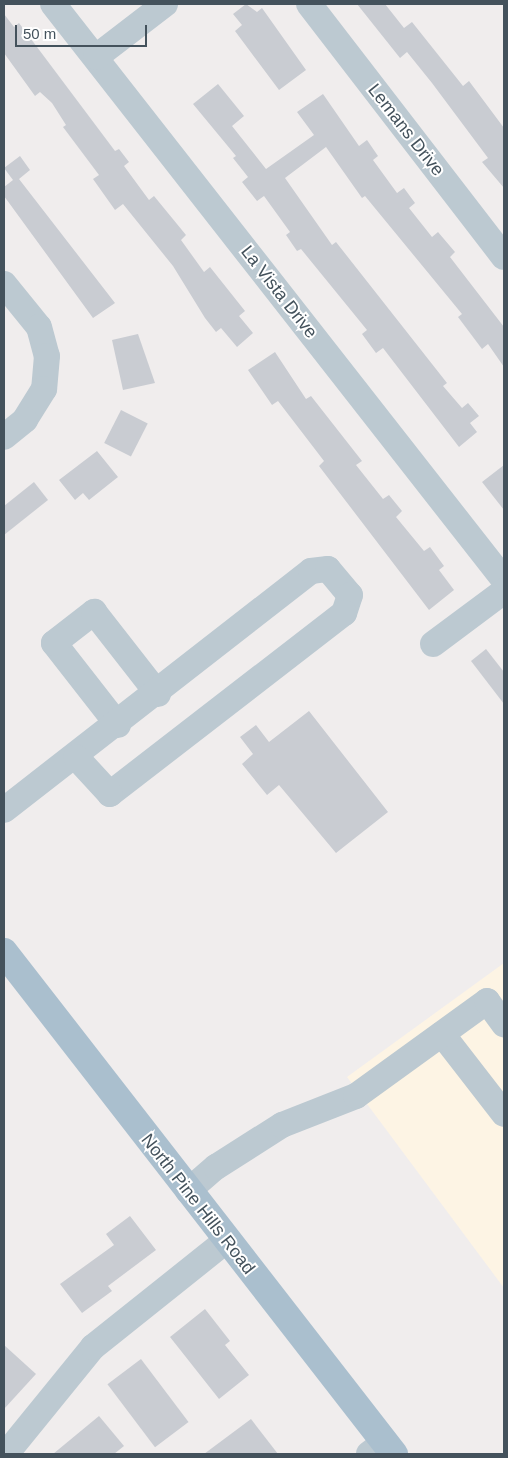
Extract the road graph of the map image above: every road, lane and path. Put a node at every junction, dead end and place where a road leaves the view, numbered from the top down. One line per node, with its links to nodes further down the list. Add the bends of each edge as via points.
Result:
1 (53, 4): 4 (street, La Vista Drive)
2 (165, 4): 4 (street)
3 (309, 4): 5 (street, Lemans Drive)
4 (96, 57): 8 (street, La Vista Drive)
5 (504, 257)
6 (4, 284): 7 (street, via 39,327 47,356 44,389 25,420)
7 (4, 437)
8 (504, 580)
9 (504, 591): 10 (street)
10 (433, 644)
11 (158, 694): 12 (street); 12 (street, via 94,612 54,643); 13 (street, via 311,571 328,569 350,595 344,613 110,794)
12 (118, 725): 13 (street)
13 (76, 757): 14 (street)
14 (4, 810)
15 (4, 952): 20 (main road, North Pine Hills Road)
16 (495, 994): 17 (street); 18 (street)
17 (504, 1024)
18 (442, 1034): 19 (street); 20 (street, via 356,1096 282,1125 216,1167)
19 (504, 1114)
20 (188, 1192): 21 (main road, North Pine Hills Road)
21 (226, 1241): 22 (main road, North Pine Hills Road); 23 (street, via 93,1347)
22 (383, 1450)
23 (6, 1454)

